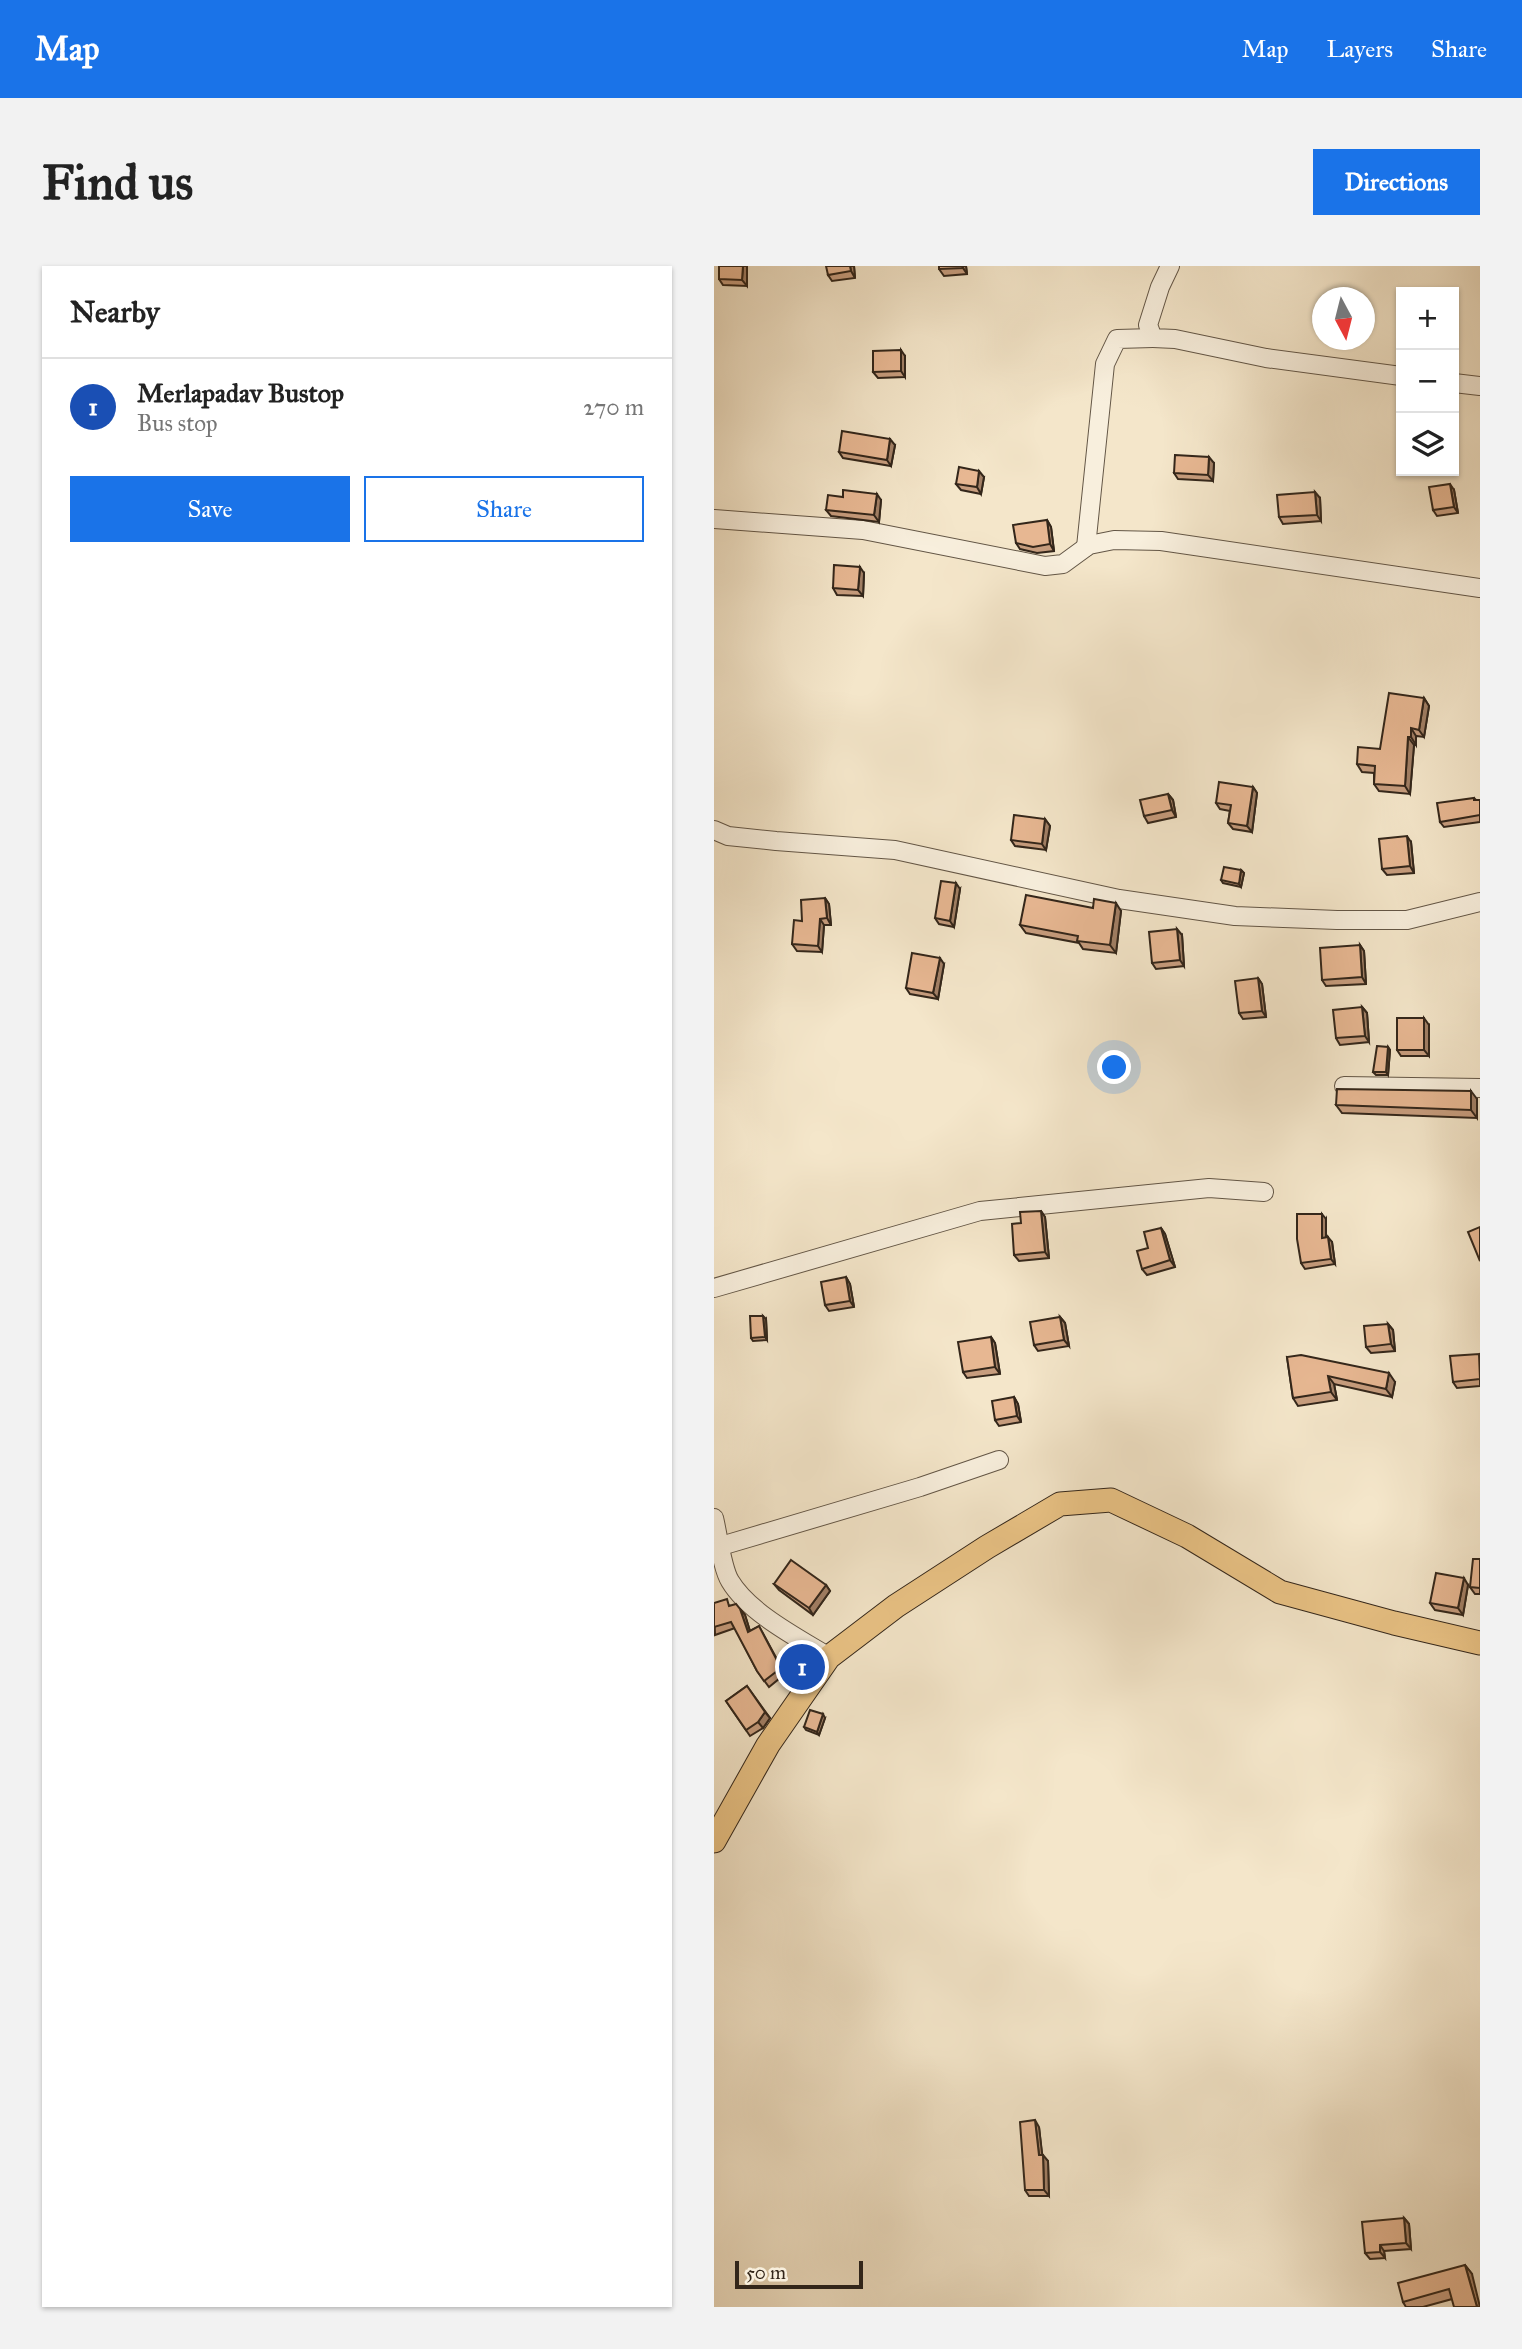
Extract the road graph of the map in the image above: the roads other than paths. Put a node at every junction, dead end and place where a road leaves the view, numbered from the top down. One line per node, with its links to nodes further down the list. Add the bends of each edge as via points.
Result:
1 (1170, 266): 2 (street, via 1148,326)
2 (1153, 338): 3 (street); 7 (street, via 1117,339 1105,364)
3 (1396, 375)
4 (1459, 384): 5 (street)
5 (1480, 386)
6 (714, 519): 7 (street, via 863,530 1045,566 1063,564)
7 (1086, 547): 8 (street, via 1114,540 1161,541)
8 (1480, 587)
9 (714, 830): 10 (street, via 764,840 895,850 1119,899 1235,916 1407,920)
10 (1480, 902)
11 (1344, 1086): 12 (street)
12 (1480, 1088)
13 (1264, 1192): 14 (street, via 1209,1188 980,1211)
14 (714, 1289)
15 (999, 1460): 17 (street)
16 (714, 1518): 17 (street)
17 (721, 1546): 18 (street)
18 (722, 1582): 20 (street)
19 (1480, 1643): 20 (main road, via 1280,1592 1187,1536 1111,1500 1060,1504 896,1606)
20 (829, 1657): 21 (main road, via 768,1745)
21 (714, 1841)

